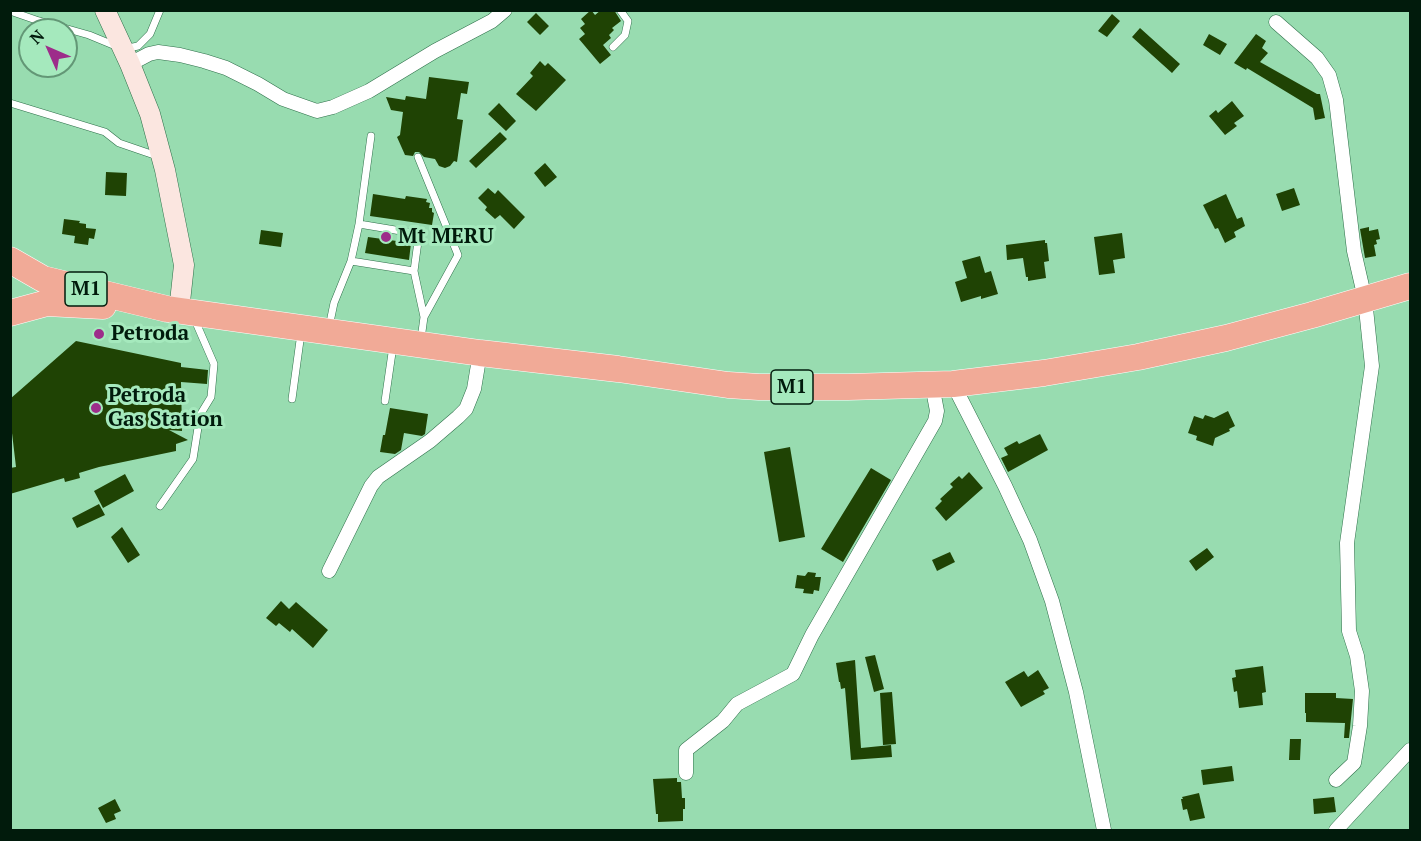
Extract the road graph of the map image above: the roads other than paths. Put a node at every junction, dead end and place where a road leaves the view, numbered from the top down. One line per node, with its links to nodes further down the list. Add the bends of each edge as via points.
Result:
1 (105, 10): 8 (street)
2 (160, 10): 8 (lane, via 150,34)
3 (505, 10): 8 (street, via 369,91 317,111 204,61 158,52)
4 (620, 10): 7 (lane, via 628,21 625,35)
5 (10, 11): 8 (lane, via 89,35)
6 (1276, 22): 18 (street, via 1317,58 1329,75 1336,100 1354,251)
7 (613, 47)
8 (126, 56): 12 (street, via 150,114)
9 (10, 103): 12 (lane, via 105,132 119,143)
10 (371, 136): 13 (lane)
11 (418, 157): 21 (lane, via 458,255)
12 (162, 158): 19 (street, via 184,265)
13 (359, 224): 15 (lane); 16 (lane, via 418,234)
14 (10, 260): 19 (highway, M1, via 43,279)
15 (351, 261): 16 (lane); 23 (lane, via 334,303)
16 (414, 271): 21 (lane)
17 (1410, 286): 18 (highway, M1)
18 (1365, 299): 27 (highway, M1, via 1226,338 1137,357); 34 (street, via 1372,366 1347,543 1349,632 1362,691 1360,726 1354,763)
19 (179, 311): 20 (highway, M1, via 47,303); 22 (highway, M1); 30 (lane, via 214,364 211,397 200,415 193,459)
20 (10, 313)
21 (424, 317): 25 (lane)
22 (301, 328): 23 (highway, M1); 28 (lane)
23 (329, 331): 24 (highway, M1)
24 (393, 340): 25 (highway, M1); 29 (lane)
25 (420, 344): 26 (highway, M1)
26 (480, 353): 27 (highway, M1, via 728,385); 31 (street, via 474,389 465,409 430,441 378,477)
27 (942, 385): 33 (street, via 935,421 793,674 736,704 723,721 686,750); 35 (street, via 1005,486 1030,540 1067,653)
28 (292, 399)
29 (386, 400)
30 (160, 506)
31 (329, 571)
32 (1410, 750): 36 (street)
33 (686, 773)
34 (1336, 780)
35 (1104, 831)
36 (1336, 831)

